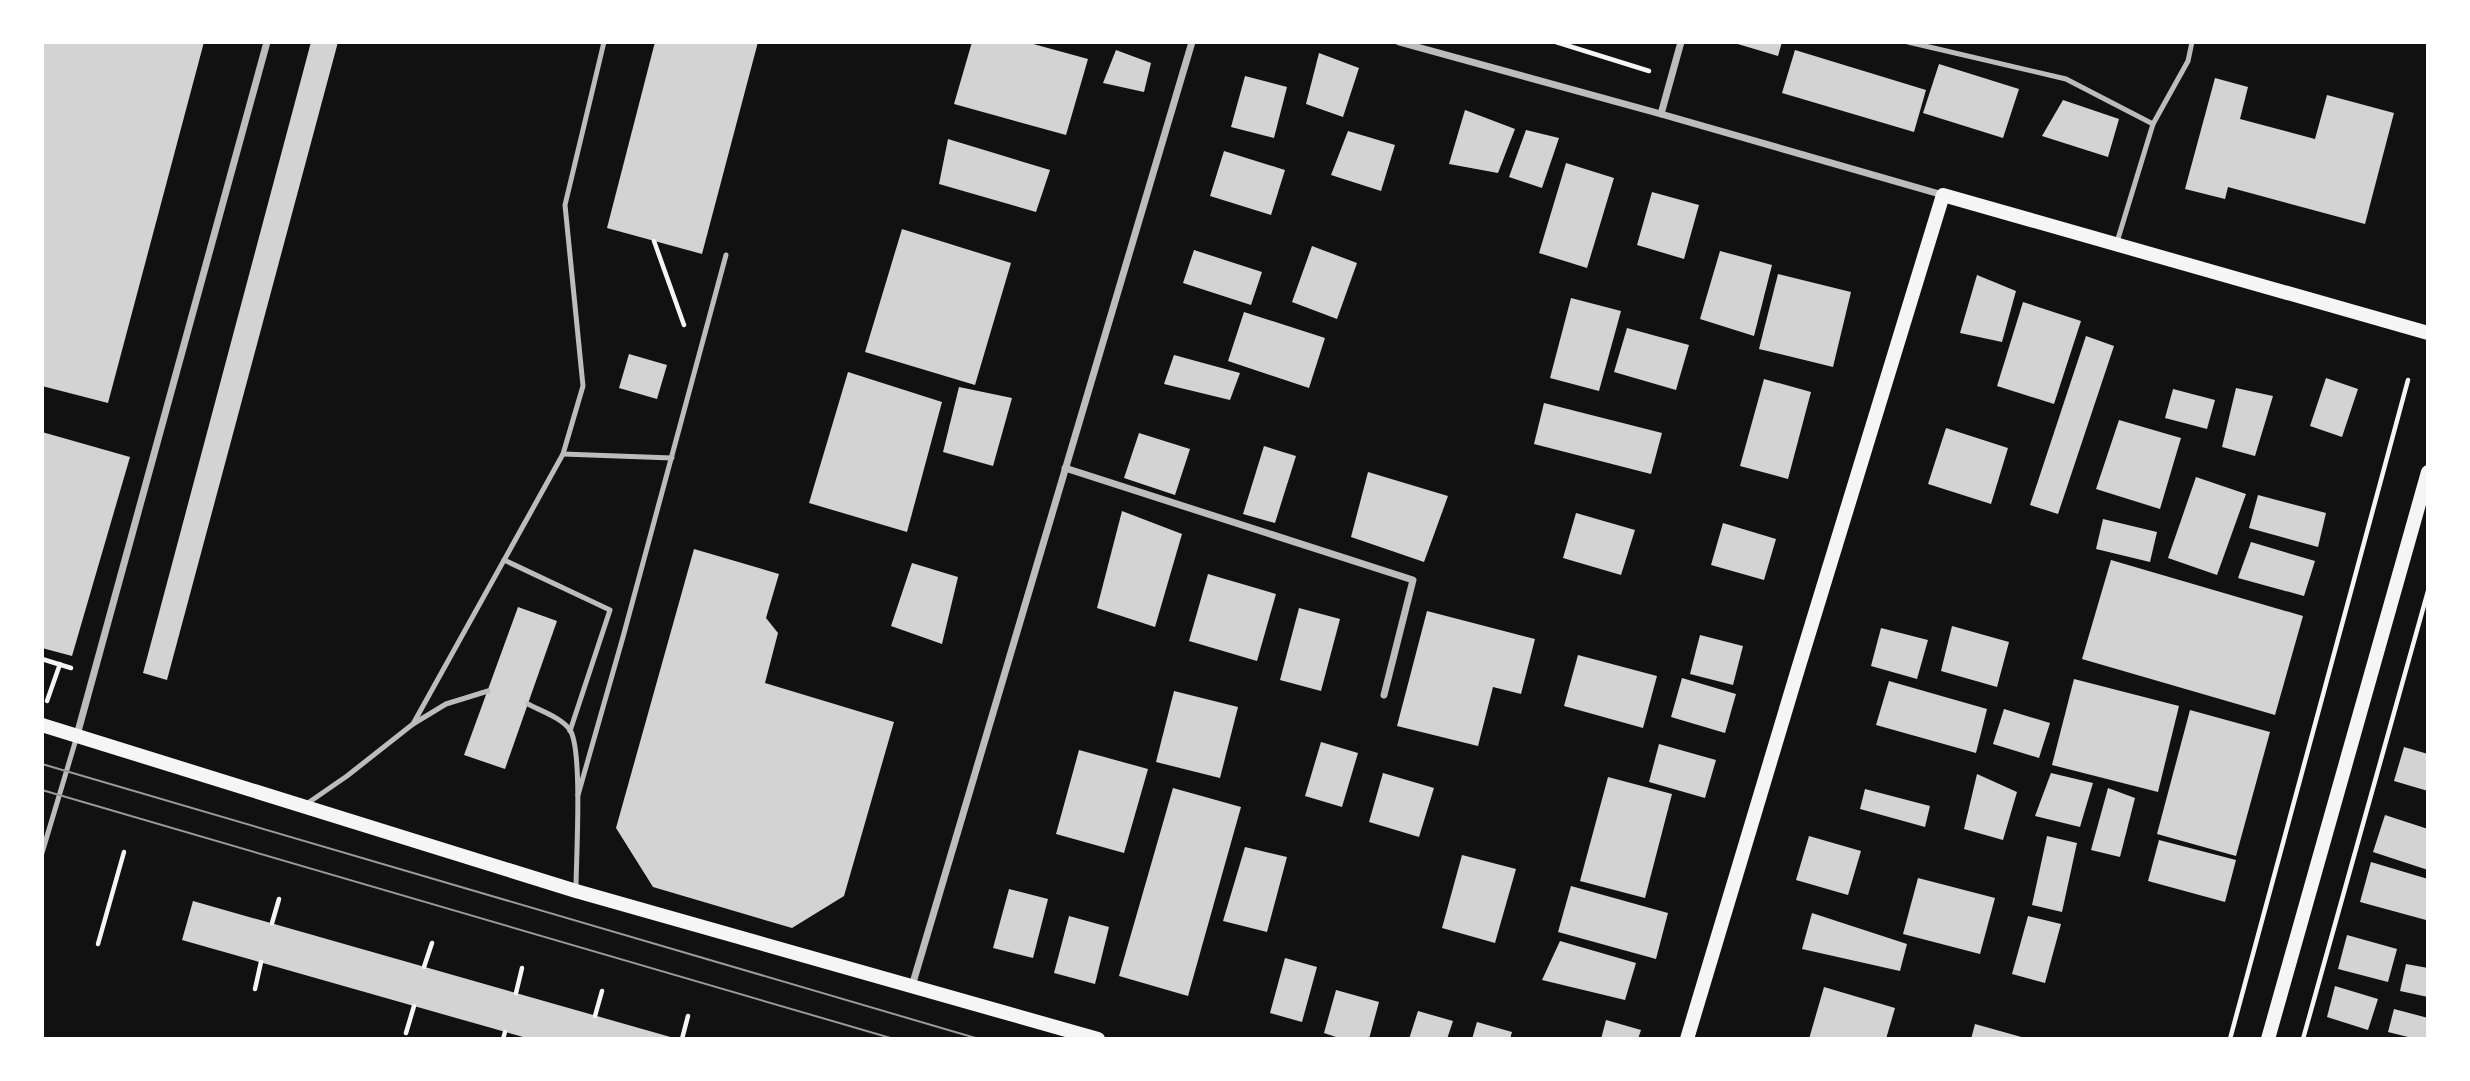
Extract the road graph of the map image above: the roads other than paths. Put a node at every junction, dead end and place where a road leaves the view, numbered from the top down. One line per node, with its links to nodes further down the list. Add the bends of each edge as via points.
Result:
1 (267, 42): 25 (street)
2 (604, 42): 14 (lane, via 565,205 583,386)
3 (1192, 42): 16 (street)
4 (1399, 42): 8 (street)
5 (1681, 42): 8 (street)
6 (1908, 42): 9 (lane, via 2066,79)
7 (2192, 42): 9 (lane, via 2188,61)
8 (1661, 114): 10 (street)
9 (2152, 124): 11 (lane)
10 (1943, 195): 11 (main road); 32 (main road)
11 (2116, 245): 13 (main road)
12 (726, 255): 15 (lane)
13 (2428, 333)
14 (563, 454): 15 (lane); 18 (lane)
15 (672, 458): 26 (lane)
16 (1065, 468): 20 (street, via 1413,580); 30 (street)
17 (2428, 472): 33 (main road)
18 (504, 560): 22 (lane); 24 (lane, via 610,610)
19 (488, 691): 22 (lane, via 446,704)
20 (1384, 695)
21 (528, 704): 24 (lane)
22 (413, 724): 27 (lane)
23 (42, 725): 25 (main road)
24 (570, 731): 26 (lane)
25 (77, 736): 27 (main road); 28 (lane)
26 (578, 795): 29 (lane)
27 (302, 807): 29 (main road)
28 (42, 853)
29 (576, 891): 30 (main road)
30 (912, 986): 31 (main road)
31 (1098, 1039)
32 (1687, 1039)
33 (2268, 1039)

